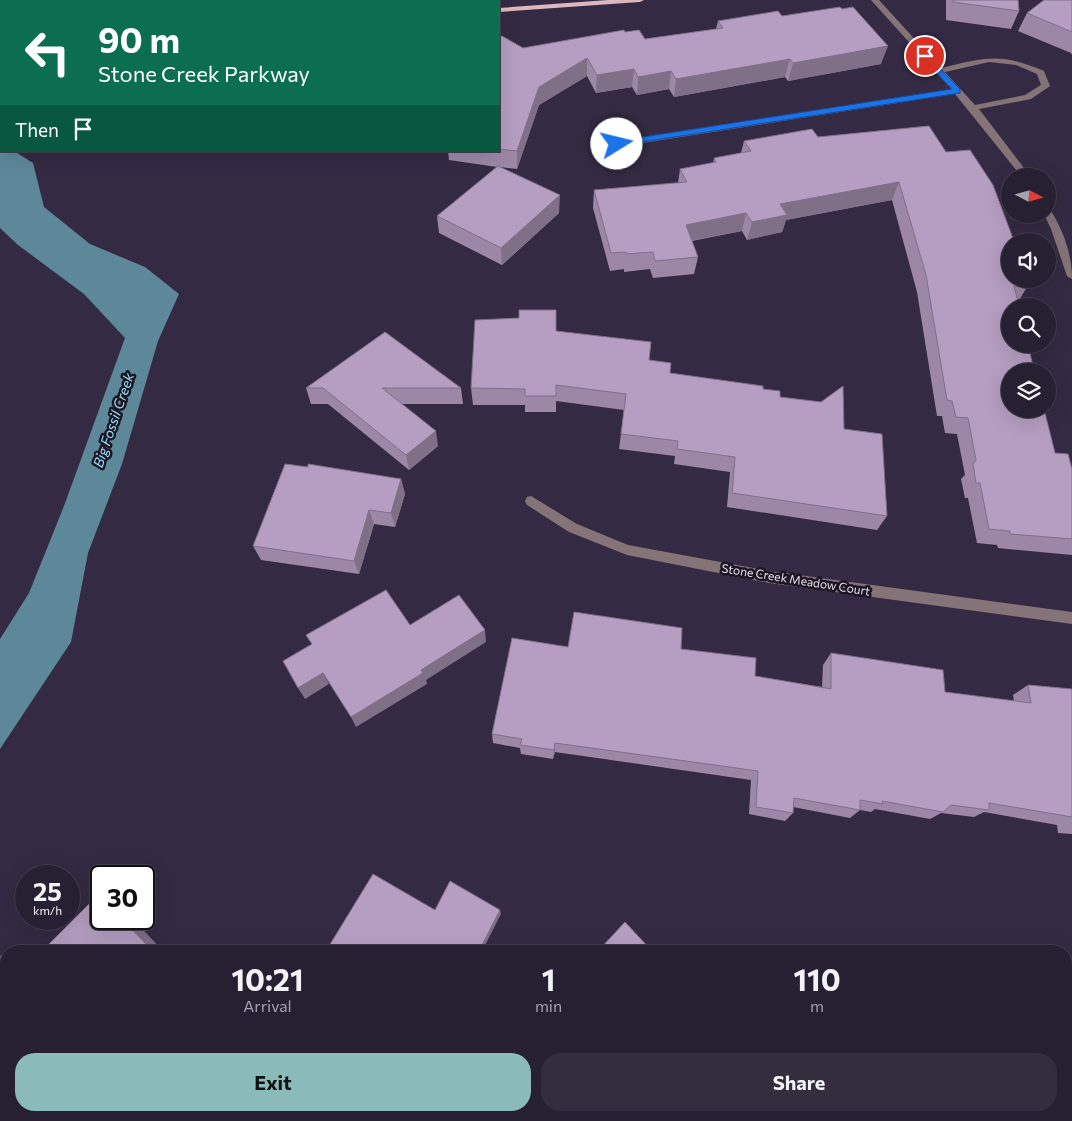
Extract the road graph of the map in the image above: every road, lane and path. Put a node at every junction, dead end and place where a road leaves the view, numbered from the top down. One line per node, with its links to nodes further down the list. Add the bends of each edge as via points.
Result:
1 (640, 0): 3 (main road)
2 (875, 0): 4 (street)
3 (500, 10)
4 (937, 70): 5 (street); 6 (street, via 989,60 1018,63 1042,73 1046,86 1028,97)
5 (957, 91): 6 (street); 7 (street)
6 (973, 108): 8 (street)
7 (617, 144)
8 (1020, 168)
9 (1053, 223): 10 (street)
10 (1072, 276)
11 (531, 502): 12 (street, Stone Creek Meadow Court, via 573,528 627,550 769,576)
12 (1072, 618)

